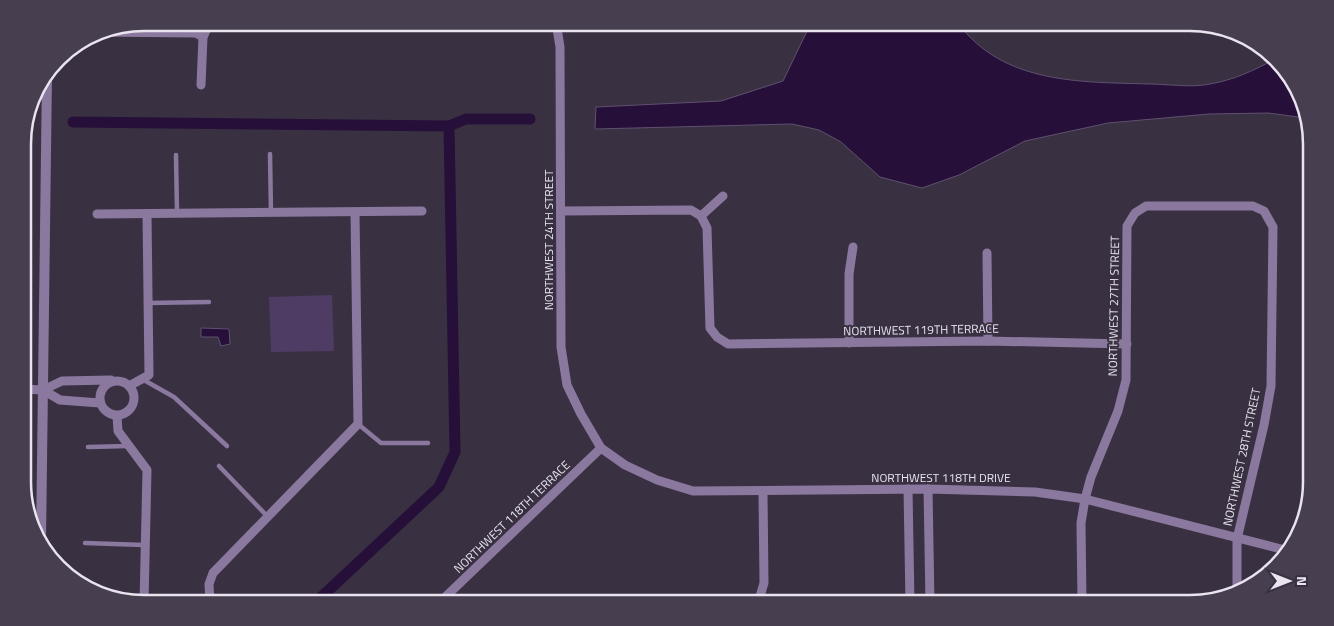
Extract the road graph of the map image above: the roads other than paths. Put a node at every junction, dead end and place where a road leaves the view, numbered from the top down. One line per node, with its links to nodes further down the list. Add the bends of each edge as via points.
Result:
1 (205, 31): 4 (street)
2 (557, 31): 12 (street, NORTHWEST 24TH STREET)
3 (127, 32): 4 (street, via 196,33)
4 (202, 37): 5 (street)
5 (201, 85)
6 (47, 87): 7 (street)
7 (47, 90): 31 (street)
8 (270, 154): 16 (lane)
9 (176, 155): 15 (lane)
10 (723, 196): 19 (street)
11 (422, 211): 14 (street)
12 (562, 211): 19 (street, via 690,210); 39 (street, NORTHWEST 24TH STREET, via 561,347 567,385)
13 (1264, 211): 26 (street, NORTHWEST 27TH STREET, via 1253,206 1146,206 1135,213 1127,226); 47 (street, NORTHWEST 28TH STREET, via 1272,227 1271,386)
14 (355, 212): 16 (street); 34 (street)
15 (177, 213): 16 (street); 18 (street)
16 (272, 213)
17 (97, 214): 18 (street)
18 (147, 214): 23 (street)
19 (701, 216): 25 (street, NORTHWEST 119TH TERRACE, via 707,228 710,328 717,337 728,344)
20 (853, 247): 25 (street, via 849,274)
21 (987, 253): 24 (street)
22 (209, 302): 23 (lane)
23 (148, 303): 27 (street, via 149,375)
24 (988, 341): 25 (street, NORTHWEST 119TH TERRACE); 26 (street, NORTHWEST 119TH TERRACE)
25 (849, 343)
26 (1127, 344): 44 (street, NORTHWEST 27TH STREET, via 1126,380 1118,412 1090,477)
27 (141, 379): 29 (street); 37 (lane, via 174,397)
28 (115, 380): 29 (street); 31 (street, via 62,381); 32 (street, via 100,391)
29 (129, 386): 33 (street, via 134,397 132,407)
30 (31, 389): 31 (street)
31 (43, 390): 32 (street, via 60,400); 46 (street)
32 (100, 403): 33 (street, via 107,413)
33 (117, 416): 36 (street, via 118,430)
34 (358, 424): 35 (lane, via 381,443); 45 (street)
35 (428, 443)
36 (131, 446): 38 (lane); 49 (street, via 147,470)
37 (227, 446)
38 (88, 447)
39 (601, 448): 43 (street, NORTHWEST 118TH DRIVE, via 633,469 693,491); 54 (street, NORTHWEST 118TH TERRACE)
40 (219, 466): 45 (lane)
41 (928, 489): 42 (street, NORTHWEST 118TH DRIVE); 44 (street, NORTHWEST 118TH DRIVE, via 1035,492); 57 (street)
42 (908, 490): 43 (street, NORTHWEST 118TH DRIVE); 56 (street)
43 (763, 492): 55 (street, via 764,583)
44 (1085, 499): 47 (street, NORTHWEST 118TH DRIVE); 58 (street, NORTHWEST 27TH STREET, via 1081,523)
45 (268, 517): 53 (street, via 213,573)
46 (41, 528)
47 (1237, 539): 50 (street, NORTHWEST 118TH DRIVE); 51 (street, NORTHWEST 28TH STREET)
48 (85, 543): 49 (lane)
49 (144, 545): 52 (street)
50 (1280, 549)
51 (1237, 584)
52 (144, 595)
53 (210, 595)
54 (447, 595)
55 (760, 595)
56 (910, 595)
57 (930, 595)
58 (1082, 595)

